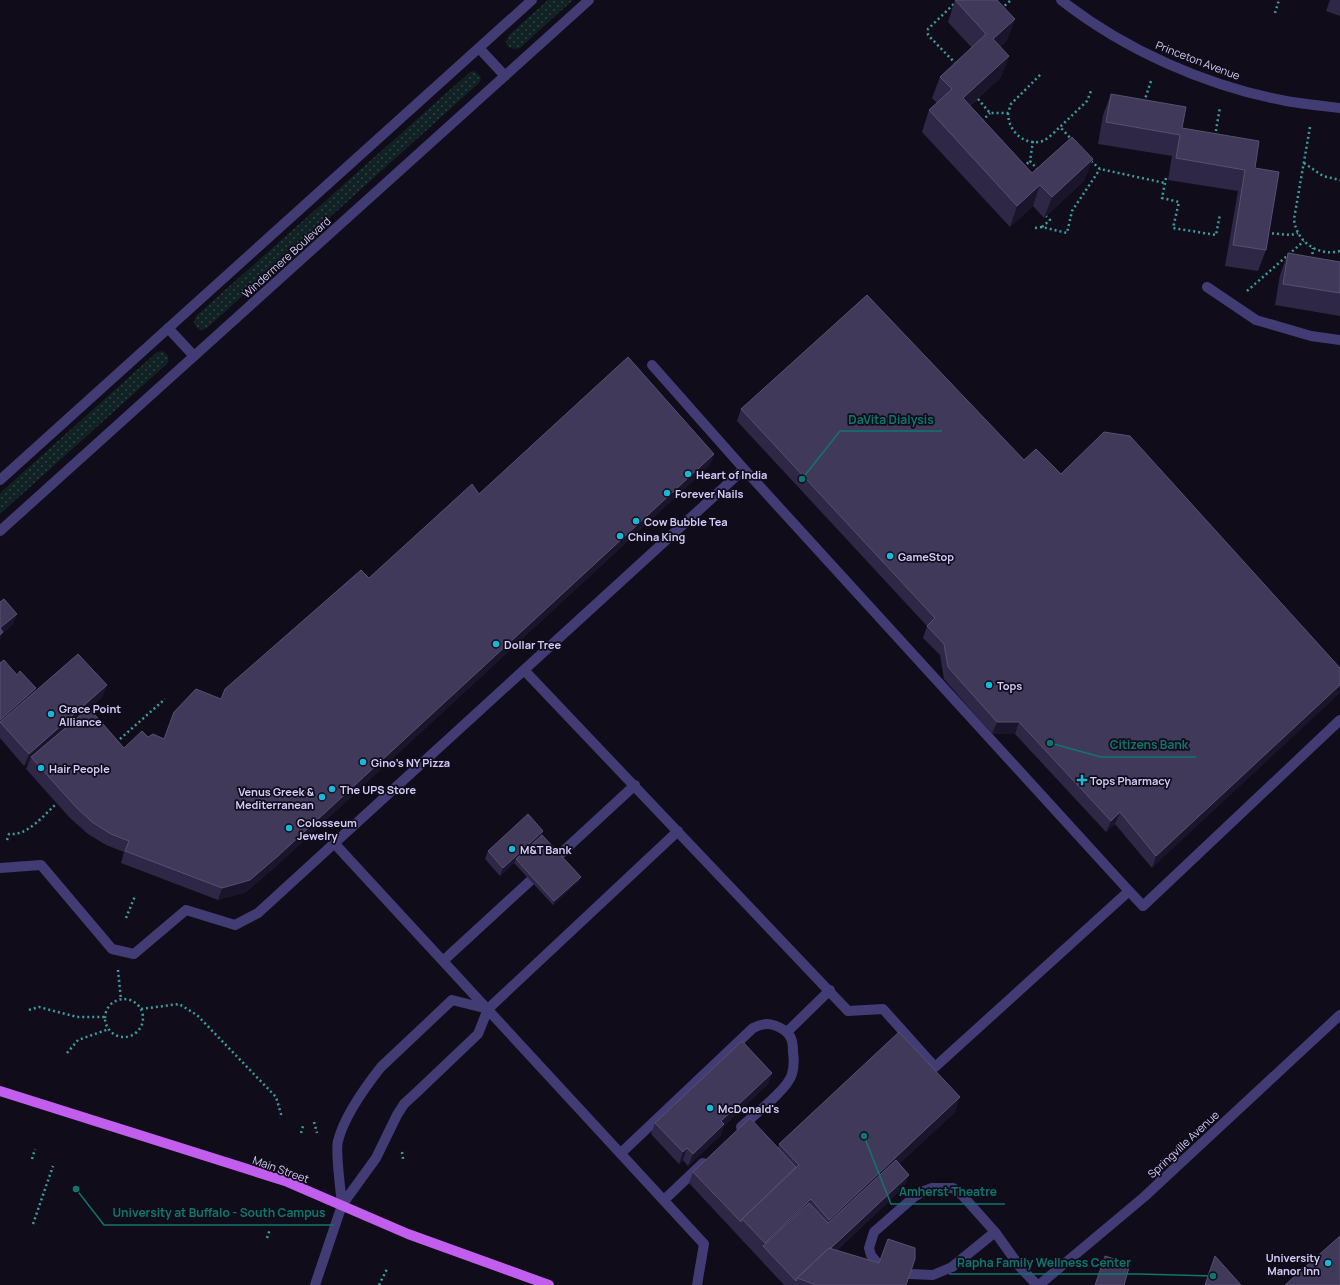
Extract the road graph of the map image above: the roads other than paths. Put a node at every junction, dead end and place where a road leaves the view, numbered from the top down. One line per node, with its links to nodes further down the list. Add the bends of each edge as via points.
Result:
1 (532, 0): 4 (street)
2 (589, 0): 5 (street, Windermere Boulevard)
3 (1061, 0): 6 (street, Princeton Avenue, via 1124,42 1176,67 1230,87 1286,101)
4 (478, 48): 5 (street); 8 (street)
5 (505, 76): 10 (street, Windermere Boulevard)
6 (1340, 108)
7 (1207, 287): 9 (street, via 1256,320 1311,336)
8 (168, 328): 10 (street); 13 (street)
9 (1340, 340)
10 (194, 356): 14 (street, Windermere Boulevard)
11 (652, 365): 12 (street)
12 (744, 469): 15 (street); 23 (street)
13 (0, 480)
14 (0, 531)
15 (524, 670): 17 (street); 19 (street)
16 (1340, 720): 23 (street, via 1143,906)
17 (634, 785): 18 (street); 20 (street)
18 (678, 832): 25 (street); 26 (street)
19 (334, 843): 21 (street, via 258,913 235,925 186,910 134,954 112,949 41,865); 24 (street)
20 (557, 857)
21 (0, 868)
22 (530, 881): 24 (street)
23 (1129, 890): 25 (street, via 936,1067 883,1009 848,1011)
24 (443, 961): 26 (street)
25 (830, 990): 28 (street)
26 (488, 1009): 31 (street); 34 (street, via 478,1034 404,1104 376,1158); 34 (street, via 452,1000 372,1078 353,1108 338,1142)
27 (1340, 1015): 41 (street, Springville Avenue, via 1144,1196)
28 (787, 1032): 30 (street, via 793,1040 794,1062 788,1084); 31 (street, via 776,1025 764,1022 753,1028)
29 (0, 1091): 34 (main road, Main Street, via 285,1181)
30 (731, 1136)
31 (621, 1153): 33 (street)
32 (709, 1158): 33 (street)
33 (664, 1200): 40 (street, via 704,1244)
34 (342, 1205): 38 (street); 39 (main road, Main Street, via 408,1234)
35 (996, 1232): 36 (street, via 953,1188 932,1188 914,1197 874,1232 869,1248); 37 (street, via 952,1267 933,1275); 41 (street, via 1020,1267)
36 (878, 1264)
37 (910, 1274)
38 (315, 1285)
39 (549, 1285)
40 (698, 1285)
41 (1038, 1285)

